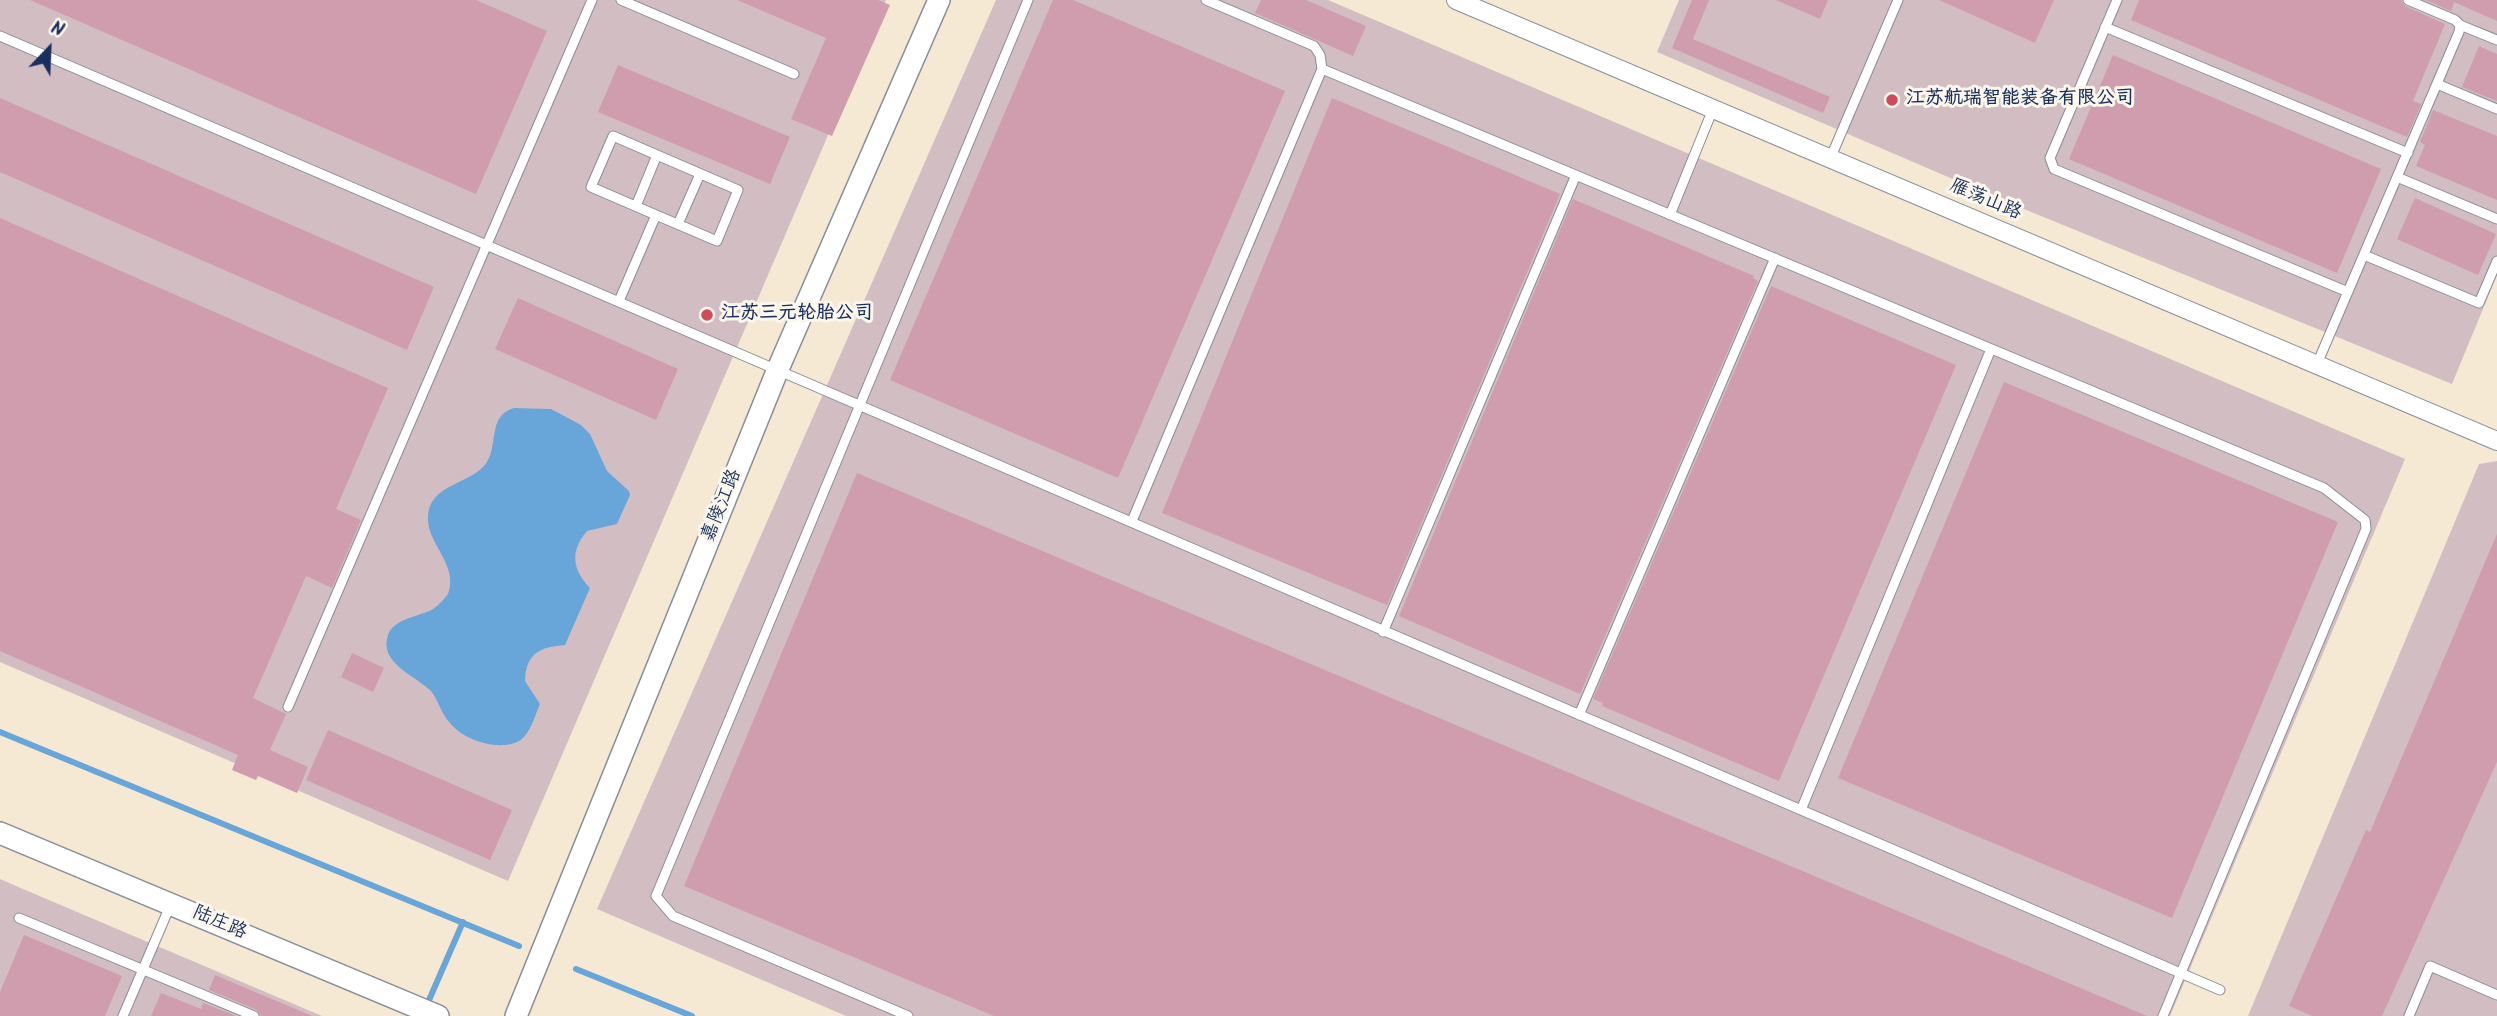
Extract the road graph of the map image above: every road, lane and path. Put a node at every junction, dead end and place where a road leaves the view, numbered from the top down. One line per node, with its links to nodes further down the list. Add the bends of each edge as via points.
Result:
1 (592, 0): 30 (lane)
2 (621, 0): 15 (lane)
3 (939, 0): 38 (street, 嘉陵江路)
4 (1028, 0): 39 (lane)
5 (1206, 0): 14 (lane, via 1314,46)
6 (1456, 0): 17 (street, 雁荡山路)
7 (1898, 0): 21 (lane)
8 (2117, 0): 11 (lane)
9 (2408, 0): 10 (lane)
10 (2460, 25): 13 (lane); 16 (lane)
11 (2105, 27): 19 (lane); 34 (lane, via 2050,158 2054,169)
12 (0, 36): 30 (lane)
13 (2497, 40)
14 (1322, 69): 23 (lane); 41 (lane)
15 (794, 74)
16 (2437, 83): 18 (lane); 19 (lane)
17 (1713, 109): 21 (street, 雁荡山路); 27 (lane)
18 (2497, 109)
19 (2408, 153): 24 (lane)
20 (657, 155): 22 (lane); 25 (lane); 25 (lane, via 613,136 591,187)
21 (1830, 159): 37 (street, 雁荡山路)
22 (700, 174): 29 (lane); 29 (lane, via 738,190 722,228 716,241)
23 (1576, 175): 27 (lane); 42 (lane)
24 (2397, 177): 28 (lane); 31 (lane)
25 (636, 206): 26 (lane)
26 (656, 215): 29 (lane); 35 (lane)
27 (1670, 215): 32 (lane)
28 (2497, 219)
29 (678, 224)
30 (487, 244): 35 (lane); 43 (lane)
31 (2364, 255): 33 (lane, via 2479,303); 34 (lane)
32 (1775, 258): 36 (lane); 44 (lane)
33 (2497, 261)
34 (2348, 292): 37 (lane)
35 (619, 301): 38 (lane)
36 (1991, 349): 45 (lane); 50 (lane, via 2323,488 2365,520 2367,529)
37 (2317, 365): 40 (street, 雁荡山路)
38 (779, 369): 39 (lane); 56 (street, 嘉陵江路)
39 (860, 404): 41 (lane); 57 (lane, via 656,896 673,916)
40 (2497, 441)
41 (1132, 522): 42 (lane)
42 (1383, 632): 44 (lane)
43 (288, 707)
44 (1579, 715): 45 (lane)
45 (1801, 810): 50 (lane)
46 (0, 833): 47 (street, 陆庄路)
47 (171, 904): 49 (lane); 53 (street, 陆庄路)
48 (19, 918): 49 (lane)
49 (143, 970): 54 (lane); 55 (lane)
50 (2181, 974): 51 (lane); 58 (lane)
51 (2220, 990)
52 (2497, 995): 59 (lane, via 2430,966)
53 (430, 1012)
54 (123, 1016)
55 (254, 1016)
56 (516, 1016)
57 (908, 1016)
58 (2163, 1016)
59 (2409, 1016)

